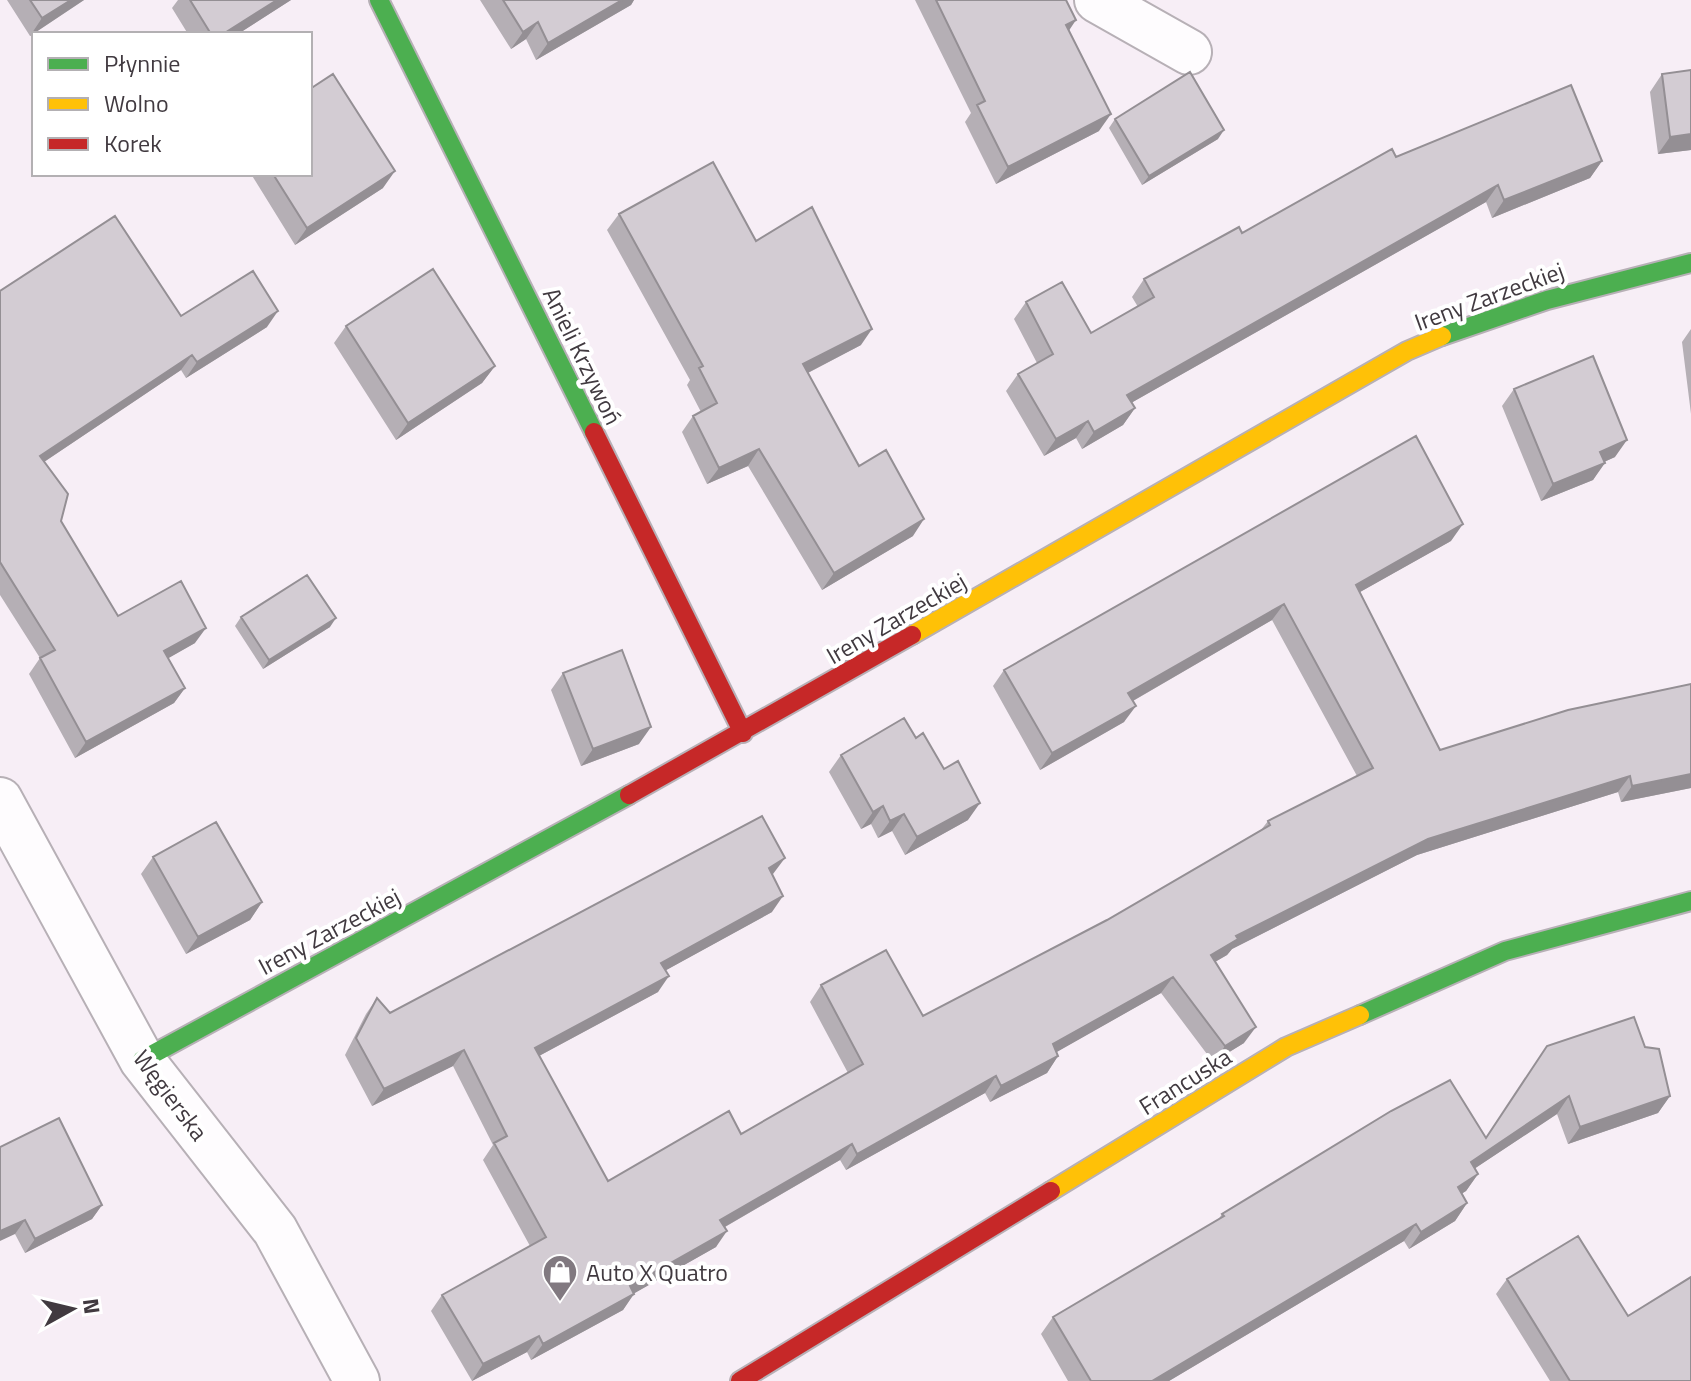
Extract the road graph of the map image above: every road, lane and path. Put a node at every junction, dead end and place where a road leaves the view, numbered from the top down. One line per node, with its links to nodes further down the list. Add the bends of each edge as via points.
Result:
1 (379, 0): 5 (street, Anieli Krzywoń)
2 (1097, 0): 3 (street)
3 (1189, 52)
4 (1691, 263): 5 (street, Ireny Zarzeckiej, via 1603,281 1489,316 1407,351)
5 (743, 733): 8 (street, Ireny Zarzeckiej)
6 (0, 800): 8 (street, Węgierska)
7 (1691, 901): 10 (street, Francuska, via 1505,951 1286,1047)
8 (142, 1060): 9 (street, Węgierska, via 275,1230)
9 (357, 1381)
10 (740, 1381)

